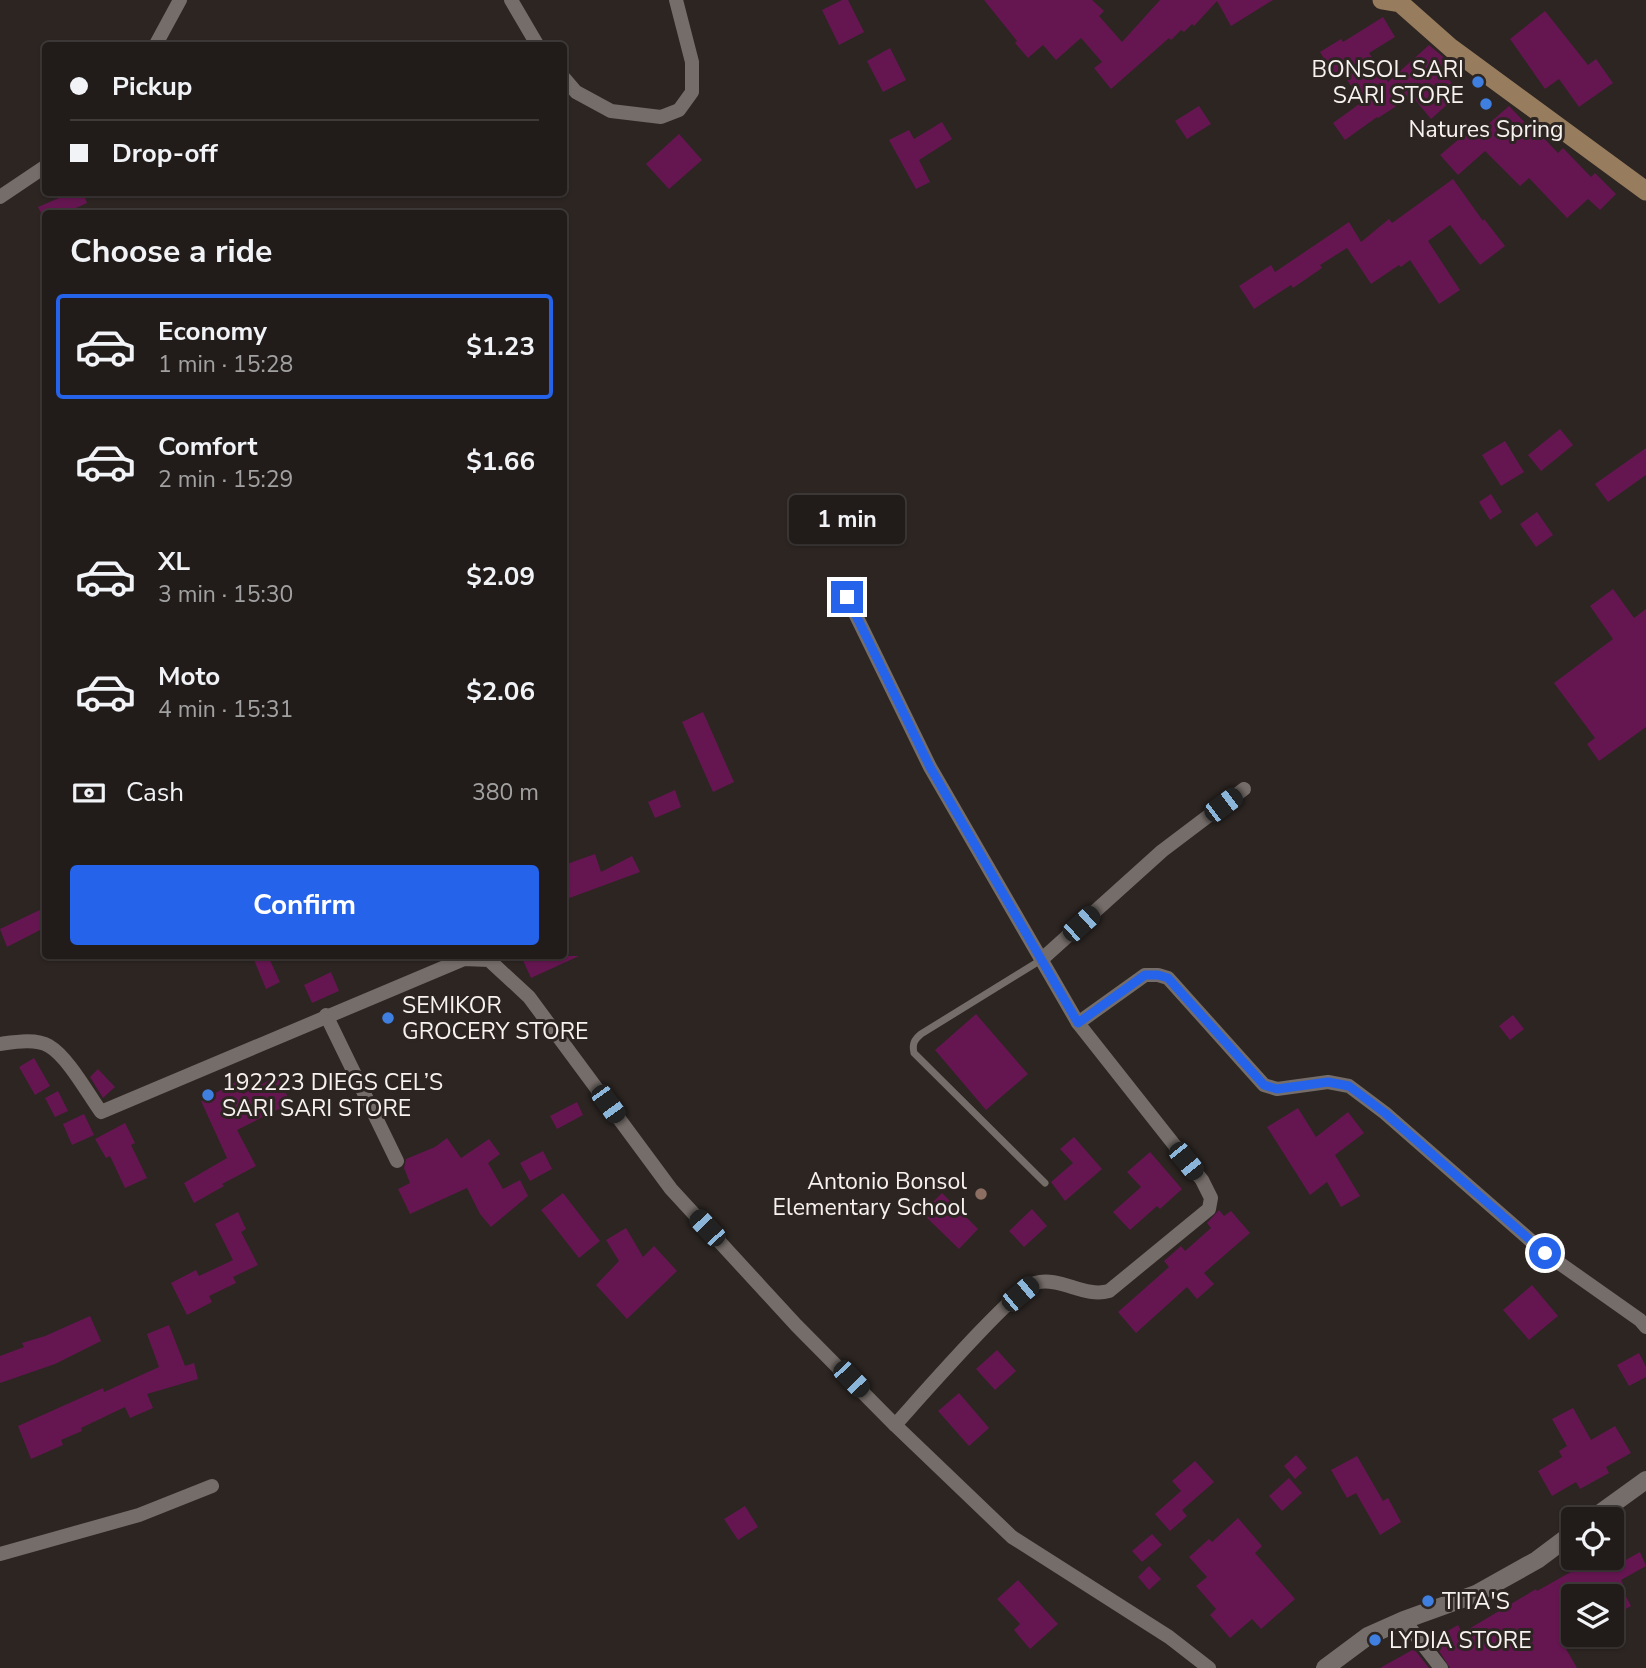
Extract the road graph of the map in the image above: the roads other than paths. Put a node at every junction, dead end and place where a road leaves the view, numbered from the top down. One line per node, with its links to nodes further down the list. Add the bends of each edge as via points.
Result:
1 (180, 0): 5 (street)
2 (511, 0): 6 (street)
3 (676, 0): 7 (street, via 692,62 692,92 679,110 661,117 611,111 576,92)
4 (1393, 1): 9 (main road)
5 (157, 42)
6 (536, 42)
7 (567, 82)
8 (42, 169): 10 (street)
9 (1646, 191)
10 (0, 197)
11 (847, 597): 13 (street, via 930,767)
12 (1244, 789): 13 (street, via 1162,851)
13 (1041, 960): 15 (street); 18 (lane, via 921,1034 913,1046 914,1053)
14 (326, 1015): 16 (street, via 100,1112 48,1045); 17 (street); 20 (street, via 464,959 489,960 529,997 671,1189)
15 (1078, 1023): 19 (street, via 1145,975 1168,978 1264,1085 1277,1089 1328,1082 1349,1086 1545,1253); 20 (street, via 1202,1180 1211,1198 1209,1209 1109,1291 1097,1295 1047,1282 1033,1283)
16 (0, 1044)
17 (397, 1161)
18 (1045, 1183)
19 (1646, 1327)
20 (895, 1425): 27 (street, via 1013,1537 1169,1637)
21 (1646, 1480): 23 (street)
22 (212, 1486): 25 (street, via 139,1515)
23 (1609, 1507)
24 (1561, 1542): 26 (street, via 1476,1594)
25 (0, 1554)
26 (1404, 1620): 28 (street, via 1368,1636); 29 (street)
27 (1209, 1668)
28 (1325, 1668)
29 (1441, 1668)

